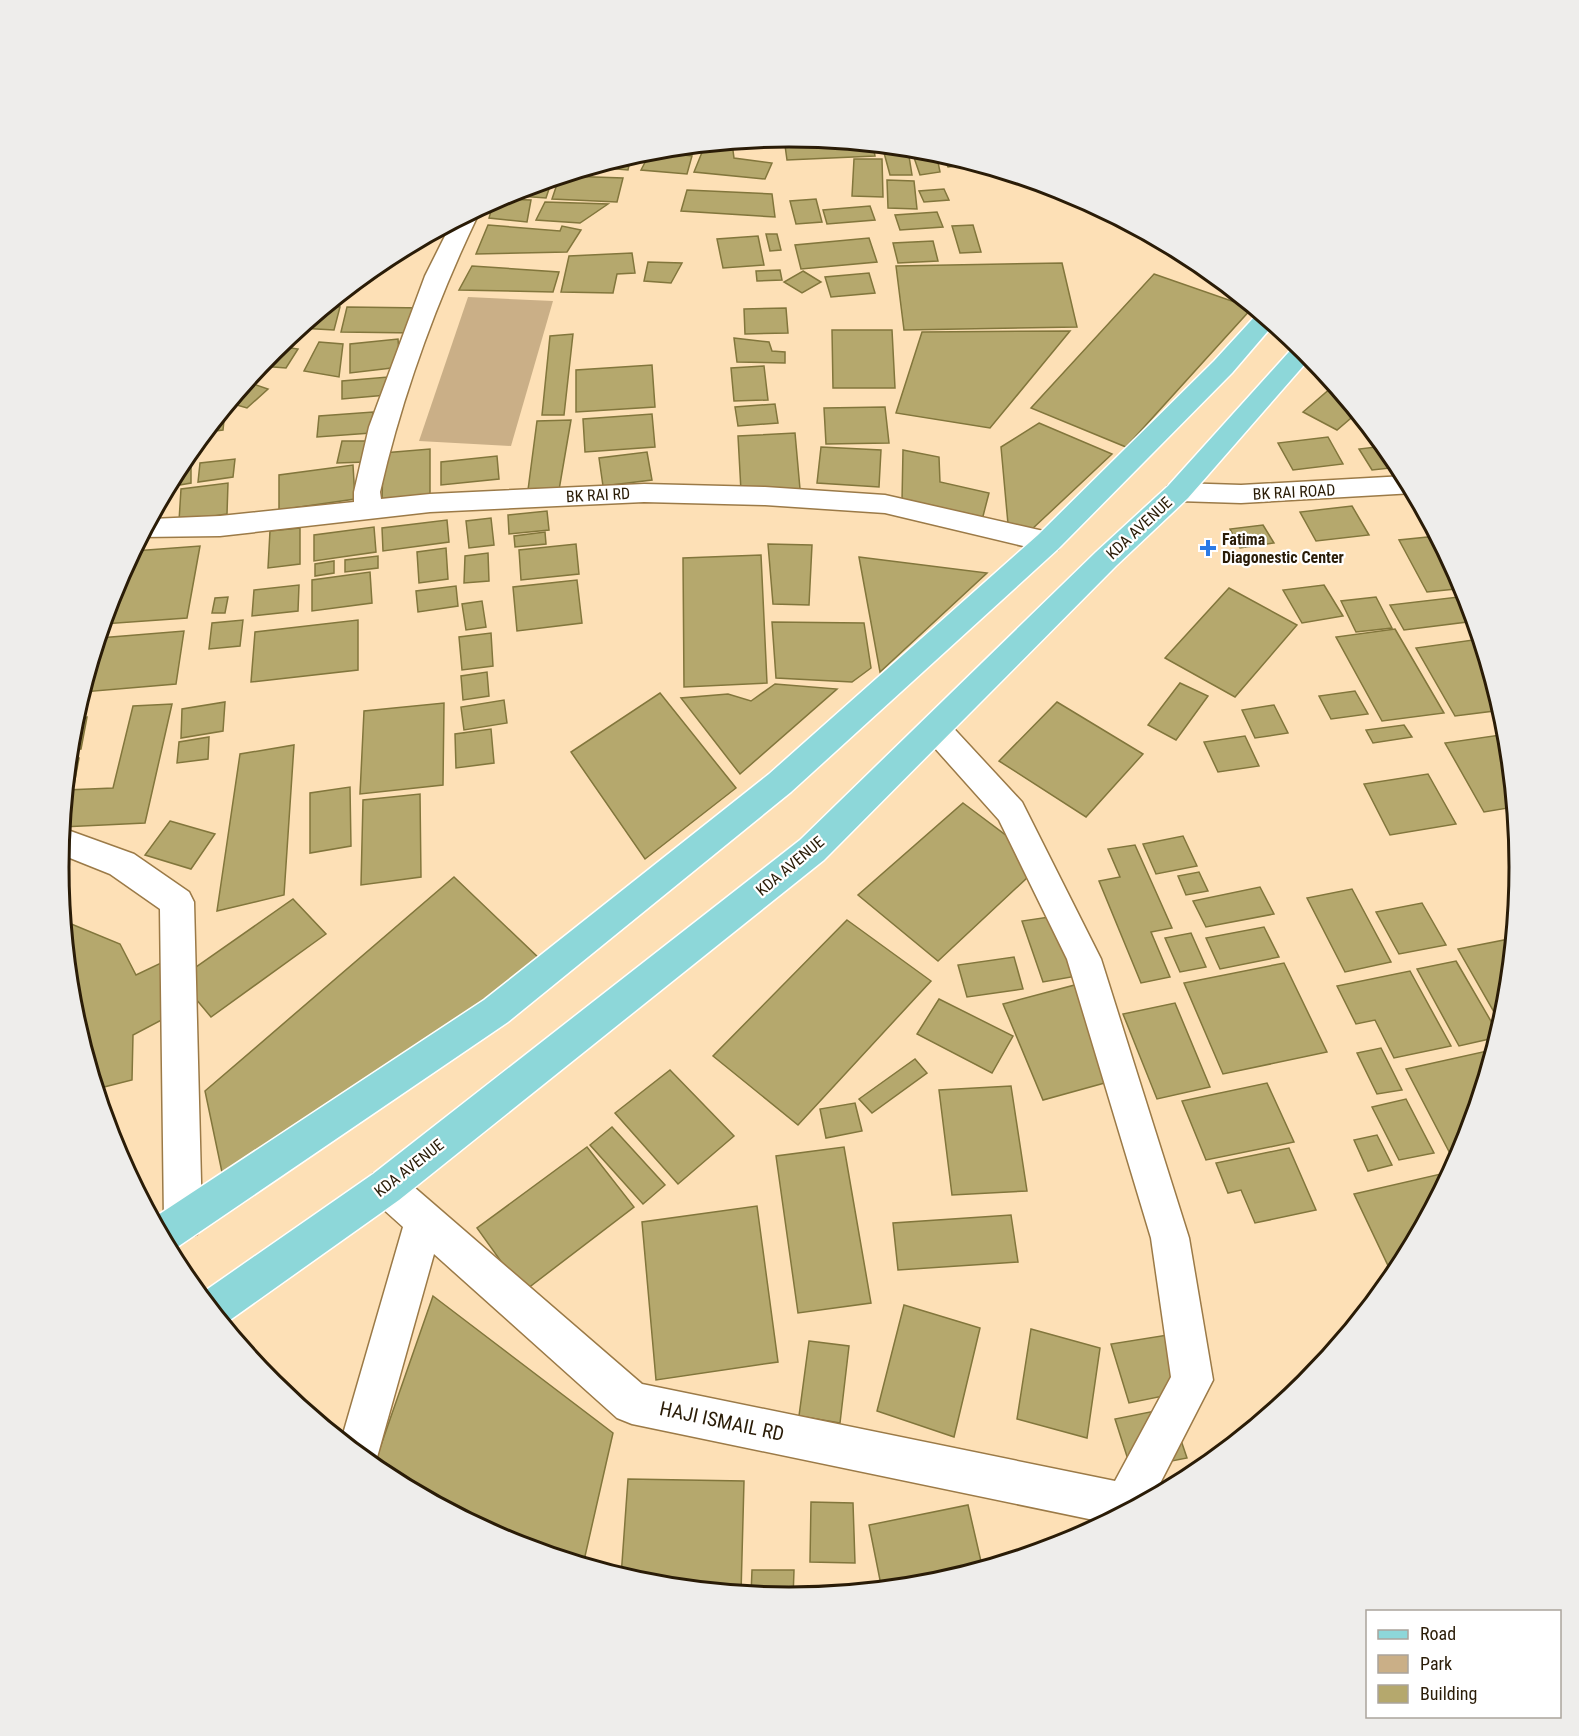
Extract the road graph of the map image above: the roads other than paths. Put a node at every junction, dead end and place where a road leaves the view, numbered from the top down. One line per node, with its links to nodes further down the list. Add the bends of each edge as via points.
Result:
1 (461, 227): 6 (street, via 437,276 382,427 367,492)
2 (1261, 323): 8 (main road, via 1223,367)
3 (1297, 357): 5 (main road, KDA AVENUE)
4 (1400, 486): 5 (street, BK RAI ROAD, via 1241,494)
5 (1178, 492): 9 (main road, KDA AVENUE)
6 (368, 509): 7 (street, BK RAI RD); 8 (street, BK RAI RD, via 644,493 765,496 885,504)
7 (154, 529)
8 (1048, 542): 13 (main road, via 780,783 496,1011)
9 (935, 729): 11 (main road, KDA AVENUE, via 812,850); 16 (street, via 1011,811 1084,959 1170,1238 1192,1380)
10 (70, 844): 13 (street, via 122,864 177,902)
11 (386, 1187): 12 (street, HAJI ISMAIL RD); 14 (main road, KDA AVENUE)
12 (424, 1220): 15 (street); 17 (street, HAJI ISMAIL RD, via 632,1402)
13 (172, 1228)
14 (217, 1306)
15 (360, 1447)
16 (1131, 1502)
17 (1122, 1507)

